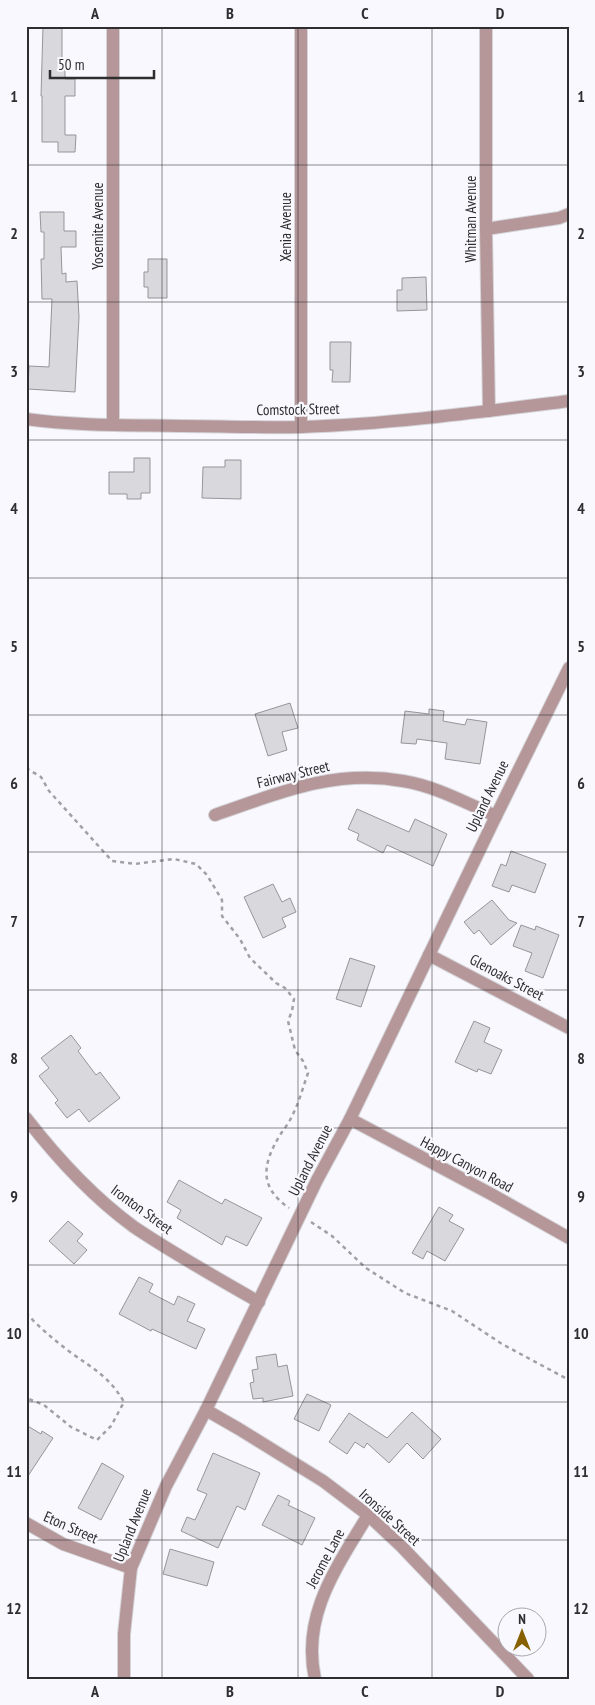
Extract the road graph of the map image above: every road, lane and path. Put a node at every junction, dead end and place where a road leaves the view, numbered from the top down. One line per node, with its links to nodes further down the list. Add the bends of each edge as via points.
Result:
1 (113, 26): 9 (street, Yosemite Avenue)
2 (301, 26): 10 (street, Xenia Avenue)
3 (486, 26): 5 (street, Whitman Avenue)
4 (569, 214): 5 (street)
5 (486, 229): 7 (street, Whitman Avenue)
6 (569, 401): 7 (street, Comstock Street)
7 (489, 411): 10 (street, Comstock Street)
8 (26, 419): 9 (street, Comstock Street)
9 (113, 425): 10 (street, Comstock Street)
10 (301, 427)
11 (569, 668): 14 (street, Upland Avenue)
12 (26, 768): 19 (path, via 41,777 49,791 112,861 135,864 174,859 196,864 222,900 222,916 250,958 294,999 288,1021 295,1050 308,1073 292,1116 268,1160 266,1174 271,1191)
13 (214, 815): 14 (street, Fairway Street, via 322,780 356,777 419,785)
14 (496, 816): 15 (street, Upland Avenue)
15 (430, 955): 16 (street, Glenoaks Street); 18 (street, Upland Avenue)
16 (569, 1028)
17 (26, 1118): 22 (street, Ironton Street, via 87,1188 133,1226)
18 (350, 1119): 20 (street, Upland Avenue); 21 (street, Happy Canyon Road)
19 (289, 1208)
20 (301, 1215): 22 (street, Upland Avenue); 24 (path, via 332,1236 366,1268 405,1293 452,1311 502,1344)
21 (569, 1238)
22 (259, 1302): 26 (street, Upland Avenue)
23 (26, 1313): 25 (path, via 62,1346 102,1374 124,1402 111,1426 97,1440 71,1427 44,1405)
24 (569, 1380)
25 (26, 1398)
26 (206, 1410): 27 (street, Ironside Street, via 323,1481); 29 (street, Upland Avenue, via 166,1486)
27 (368, 1515): 31 (street, Jerome Lane, via 330,1578 320,1602 312,1635); 32 (street, Ironside Street)
28 (26, 1523): 29 (street, Eton Street, via 63,1544)
29 (131, 1568): 30 (street, Upland Avenue, via 124,1634)
30 (124, 1679)
31 (316, 1679)
32 (528, 1679)

